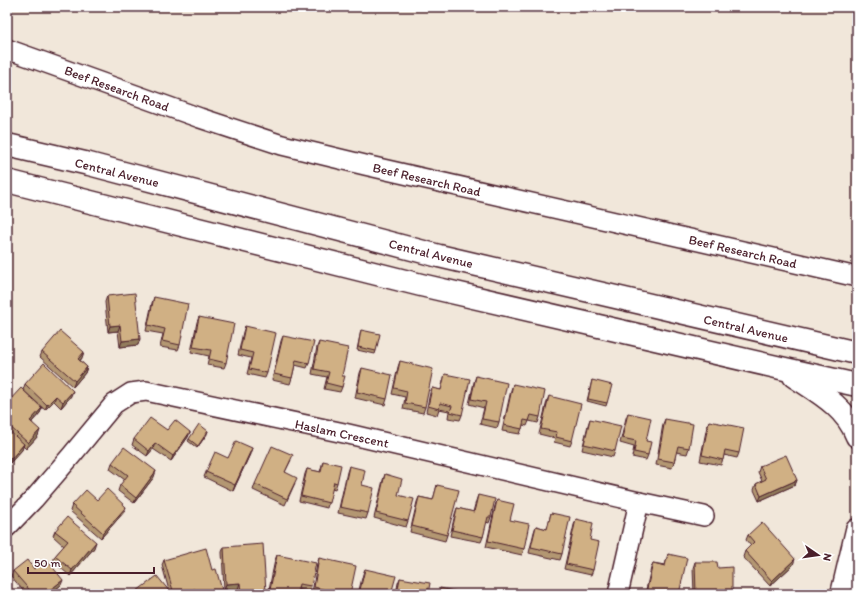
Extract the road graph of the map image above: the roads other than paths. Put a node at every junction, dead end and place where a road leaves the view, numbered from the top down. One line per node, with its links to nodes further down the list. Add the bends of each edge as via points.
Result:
1 (7, 49): 4 (street, Beef Research Road, via 193,116 282,144 372,167)
2 (7, 145): 5 (main road, Central Avenue, via 90,164 446,258)
3 (7, 181): 6 (main road, via 421,285)
4 (857, 277)
5 (857, 353)
6 (785, 369): 7 (main road); 8 (main road, via 837,406 849,420)
7 (857, 385)
8 (857, 436)
9 (639, 502): 10 (street, Haslam Crescent); 11 (street, Haslam Crescent, via 344,433 146,391 131,393 114,404); 13 (street)
10 (704, 516)
11 (7, 527)
12 (857, 530): 14 (main road)
13 (618, 594)
14 (842, 594)

